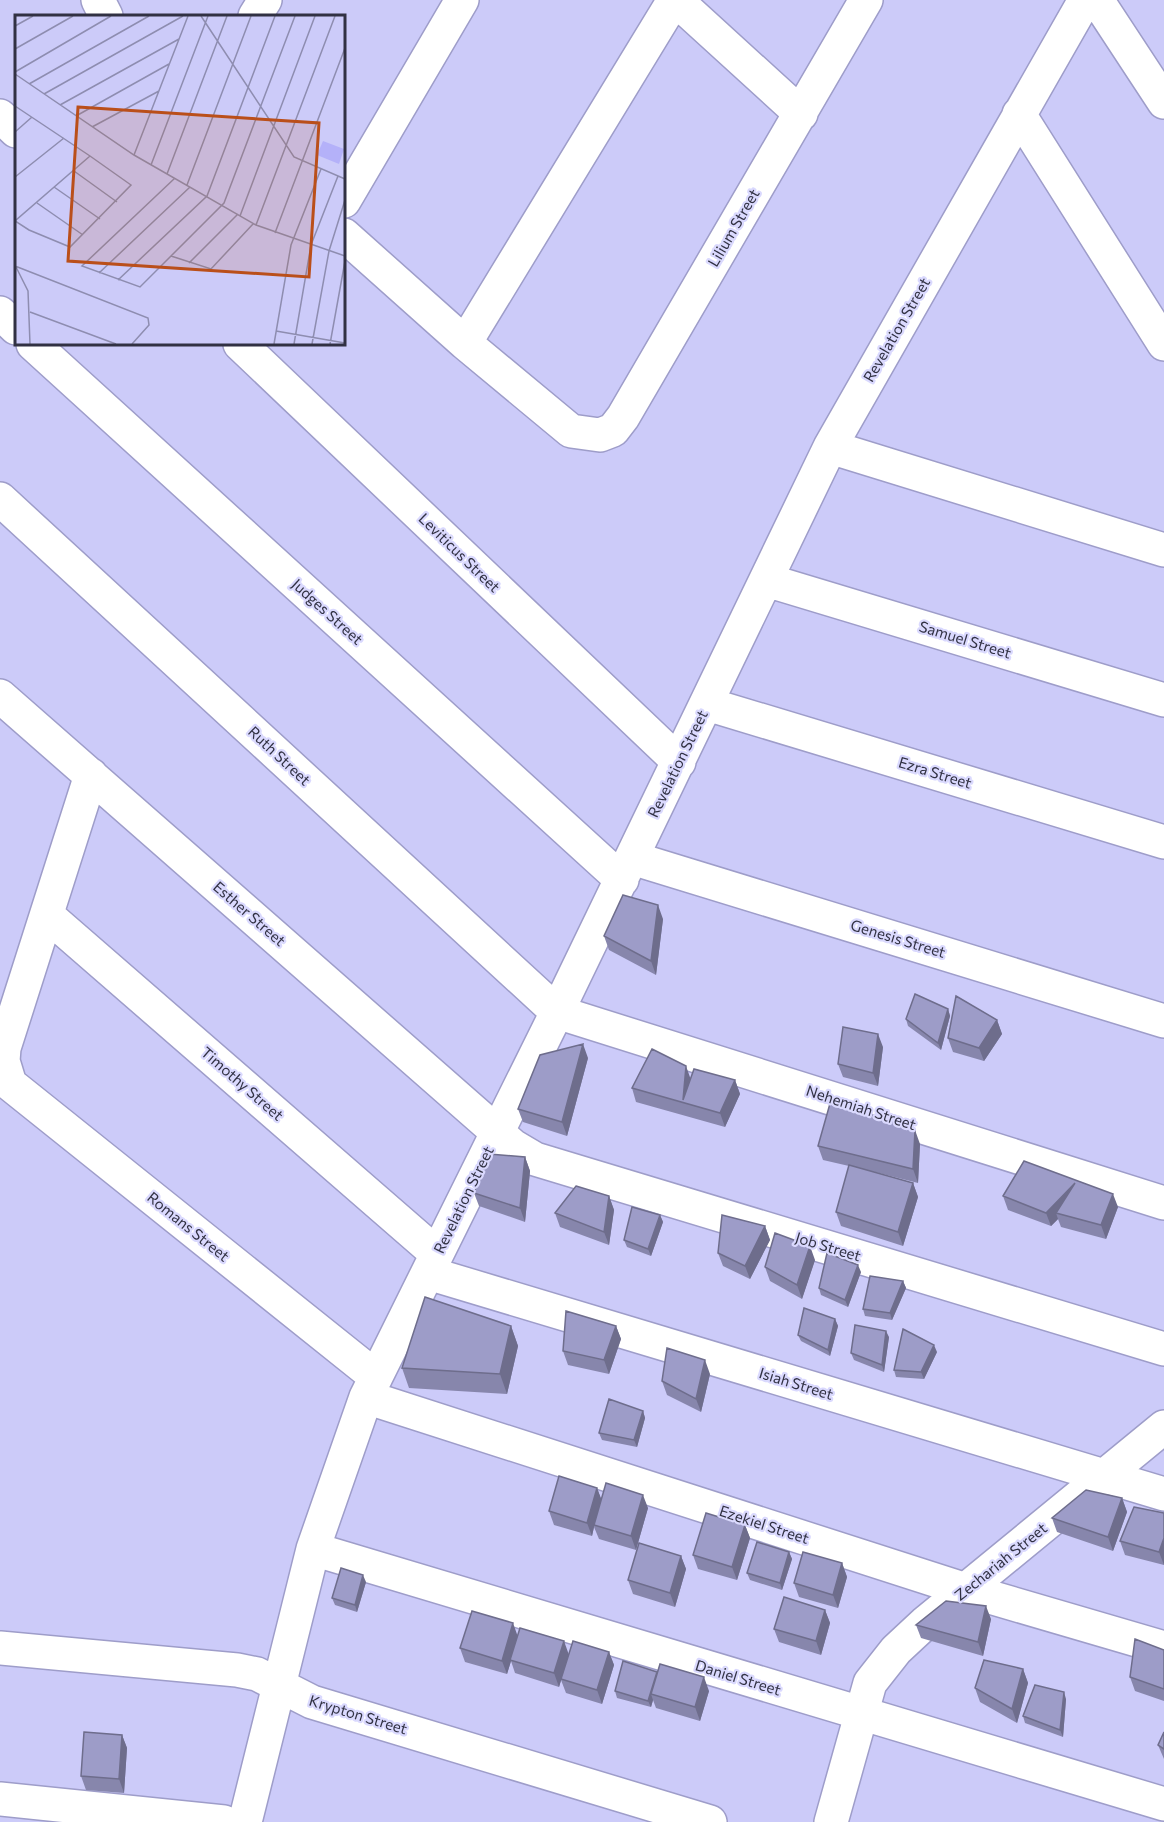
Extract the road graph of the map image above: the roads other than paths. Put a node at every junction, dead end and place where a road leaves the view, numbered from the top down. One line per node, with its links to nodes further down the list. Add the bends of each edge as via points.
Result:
1 (98, 0): 8 (street)
2 (265, 0): 9 (street)
3 (462, 0): 15 (street)
4 (675, 0): 11 (street); 19 (street)
5 (866, 0): 11 (street, Lilium Street)
6 (1085, 0): 12 (street, Revelation Street)
7 (1096, 0): 10 (street)
8 (106, 15)
9 (256, 15)
10 (1164, 102)
11 (801, 114): 19 (street, Lilium Street, via 613,430 600,435 571,431)
12 (1019, 114): 20 (street); 23 (street, Revelation Street)
13 (0, 116): 14 (street)
14 (15, 130)
15 (345, 199)
16 (345, 236): 19 (street)
17 (0, 313): 18 (street)
18 (15, 327)
19 (465, 343)
20 (1164, 344)
21 (34, 345): 33 (street, Judges Street)
22 (241, 345): 30 (street, Leviticus Street)
23 (830, 447): 25 (street); 26 (street, Revelation Street)
24 (0, 499): 35 (street, Ruth Street)
25 (1164, 549)
26 (766, 580): 28 (street, Samuel Street); 29 (street, Revelation Street)
27 (0, 696): 31 (street, Esther Street)
28 (1164, 700)
29 (707, 704): 30 (street, Revelation Street); 32 (street, Ezra Street)
30 (679, 762): 33 (street, Revelation Street)
31 (91, 775): 34 (street); 37 (street, Esther Street)
32 (1164, 842)
33 (627, 869): 35 (street, Revelation Street); 36 (street, Genesis Street)
34 (47, 915): 39 (street, Timothy Street); 41 (street, Romans Street, via 4,1048 5,1073 10,1084)
35 (557, 1012): 37 (street, Revelation Street); 38 (street, Nehemiah Street)
36 (1164, 1021)
37 (498, 1132): 39 (street, Revelation Street); 40 (street, Job Street, via 535,1159)
38 (1164, 1203)
39 (433, 1263): 41 (street, Revelation Street); 43 (street, Isiah Street)
40 (1164, 1349)
41 (371, 1387): 45 (street, Revelation Street); 46 (street, Ezekiel Street)
42 (1164, 1427): 43 (street, Zechariah Street)
43 (1106, 1477): 44 (street, Isiah Street); 46 (street, Zechariah Street)
44 (1164, 1494)
45 (314, 1549): 49 (street, Revelation Street); 50 (street, Daniel Street)
46 (966, 1590): 48 (street, Ezekiel Street); 50 (street, Zechariah Street, via 878,1670 870,1683)
47 (0, 1648): 49 (street, Krypton Street, via 237,1670)
48 (1164, 1648)
49 (279, 1685): 54 (street, Revelation Street); 55 (street, Krypton Street, via 312,1702)
50 (863, 1715): 52 (street, Daniel Street); 56 (street, Zechariah Street)
51 (0, 1799): 53 (street)
52 (1164, 1804)
53 (224, 1822)
54 (245, 1822)
55 (710, 1822)
56 (831, 1822)

